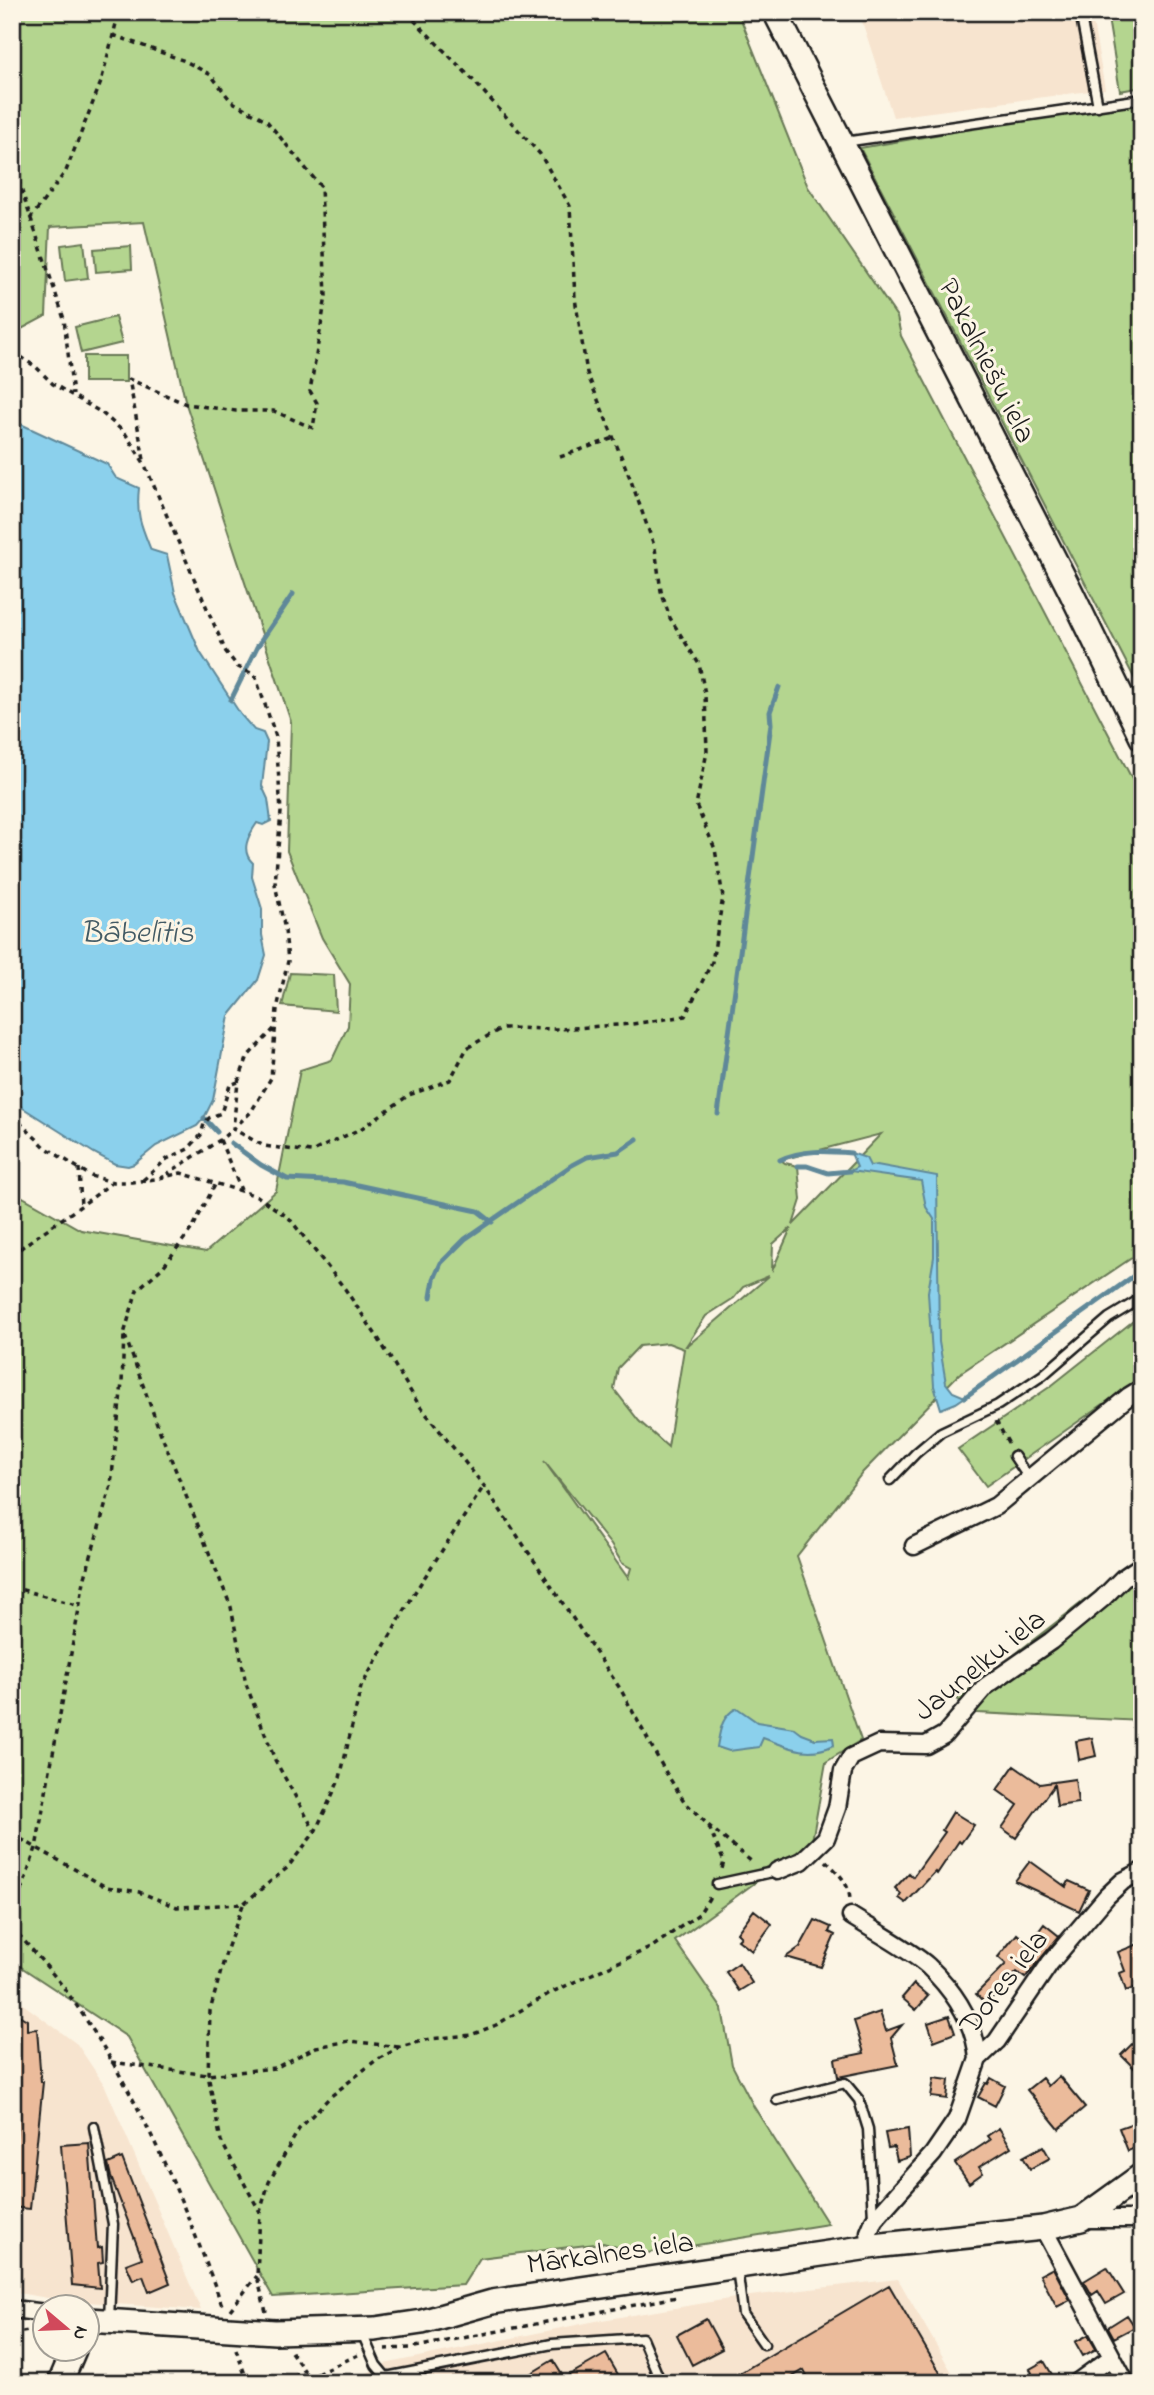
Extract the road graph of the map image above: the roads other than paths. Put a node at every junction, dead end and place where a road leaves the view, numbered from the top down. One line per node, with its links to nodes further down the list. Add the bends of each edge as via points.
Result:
1 (775, 12): 5 (street, Pakalniešu iela)
2 (1080, 12): 4 (lane)
3 (1142, 99): 4 (lane)
4 (1098, 106): 5 (lane)
5 (841, 143): 6 (street, Pakalniešu iela)
6 (1142, 738)
7 (1142, 1298): 10 (lane, via 1109,1318 1043,1375 941,1432)
8 (1142, 1388): 11 (street)
9 (1014, 1456): 11 (lane)
10 (890, 1480)
11 (1030, 1480): 12 (street, via 996,1506)
12 (914, 1546)
13 (1142, 1565): 14 (street, Jaunelku iela, via 1051,1641 986,1686 944,1735 926,1745 879,1744 851,1757 843,1771 826,1838 802,1861)
14 (777, 1871): 16 (lane)
15 (1142, 1871): 18 (street, Dores iela, via 1107,1896 1050,1963 997,2041)
16 (717, 1884)
17 (851, 1916): 18 (street, via 927,1965 959,2003 977,2038)
18 (978, 2059): 24 (street, Dores iela, via 957,2119 933,2154)
19 (777, 2100): 24 (lane, via 845,2083 859,2100 868,2129)
20 (94, 2127): 28 (lane, via 113,2224)
21 (1142, 2175): 22 (street)
22 (1081, 2219): 23 (street, Mārkalnes iela); 25 (street, Mārkalnes iela)
23 (1142, 2219)
24 (874, 2220): 26 (street, via 869,2232)
25 (1043, 2228): 26 (street, Mārkalnes iela); 34 (street)
26 (871, 2247): 27 (street, Mārkalnes iela)
27 (736, 2265): 32 (street, Mārkalnes iela, via 492,2302); 33 (lane, via 743,2314)
28 (98, 2294)
29 (12, 2309): 30 (street)
30 (32, 2311)
31 (102, 2320): 32 (street, Mārkalnes iela)
32 (365, 2340): 37 (lane, via 386,2376 552,2344 642,2338)
33 (764, 2344)
34 (1112, 2357): 38 (street); 39 (street)
35 (68, 2364): 36 (street)
36 (60, 2383)
37 (662, 2383)
38 (1076, 2383)
39 (1126, 2383)

